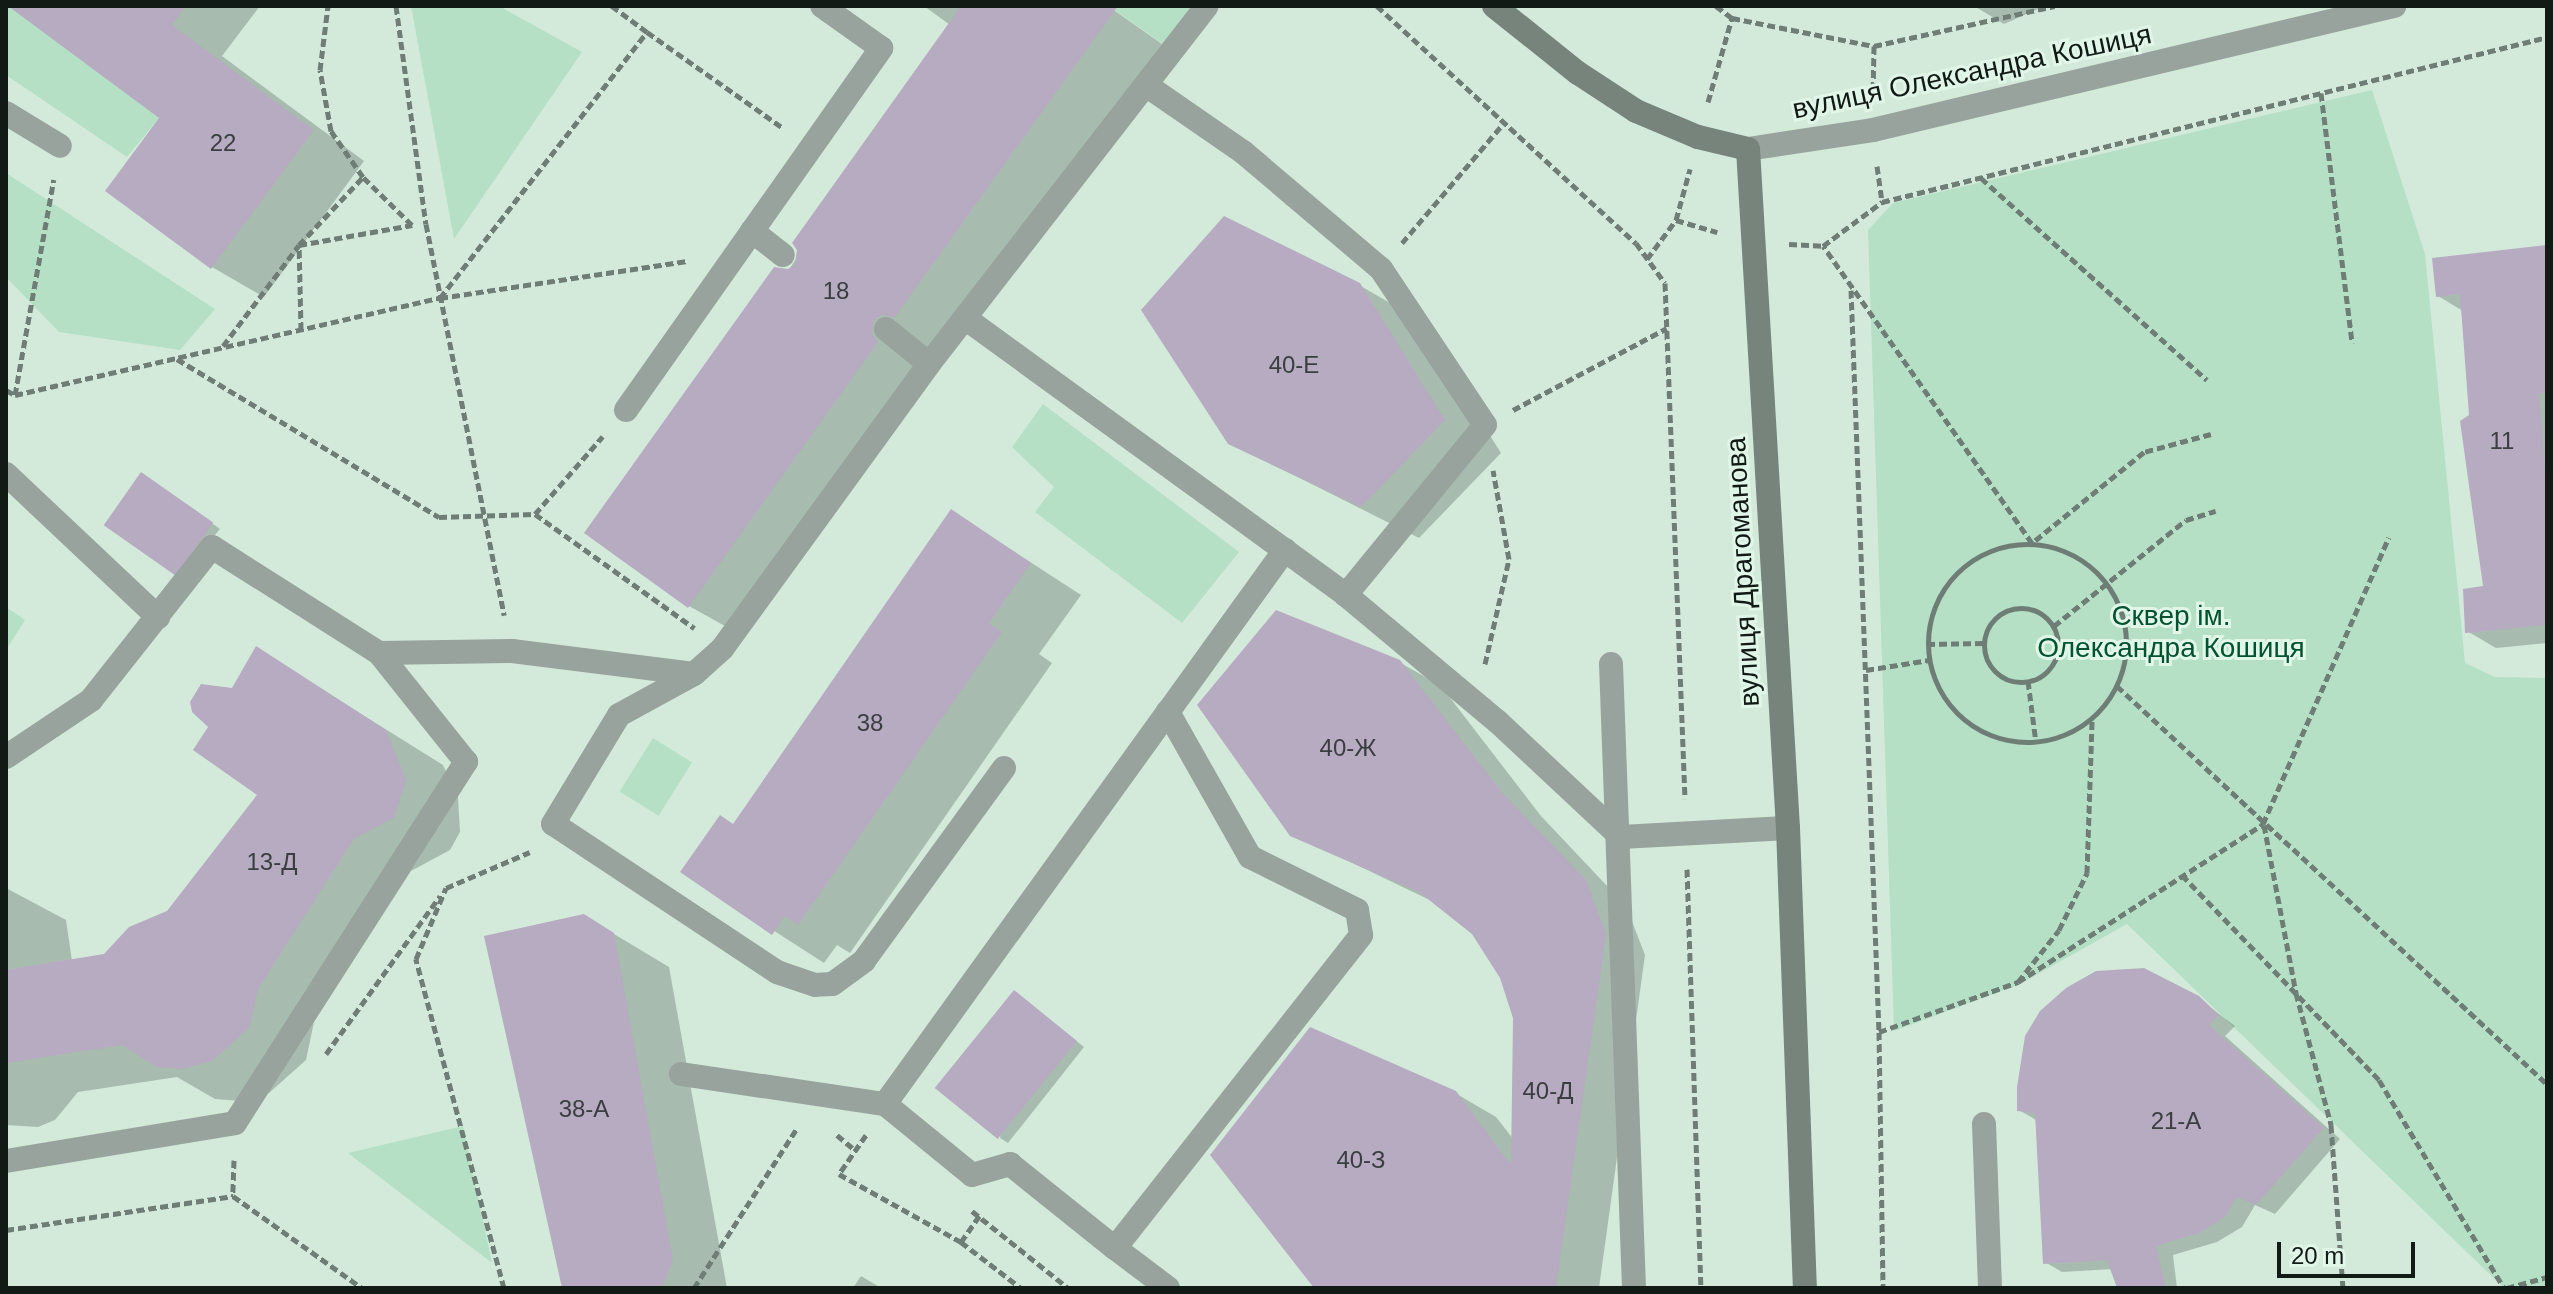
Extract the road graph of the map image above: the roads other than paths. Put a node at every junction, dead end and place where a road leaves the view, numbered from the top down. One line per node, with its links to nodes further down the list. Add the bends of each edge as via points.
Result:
1 (822, 6): 9 (street, via 881,48)
2 (1207, 6): 5 (street)
3 (1494, 6): 8 (street, via 1636,111 1698,137)
4 (2378, 8): 8 (street, вулиця Олександра Кошиця, via 1873,130)
5 (1146, 85): 11 (street); 17 (street, via 1243,152 1381,269 1485,425)
6 (6, 113): 7 (street)
7 (60, 146)
8 (1748, 149): 25 (street, вулиця Драгоманова)
9 (752, 231): 10 (street); 14 (street)
10 (783, 255)
11 (965, 318): 13 (street); 16 (street)
12 (886, 329): 13 (street)
13 (929, 364): 21 (street, via 722,649)
14 (626, 410)
15 (6, 474): 18 (street)
16 (1285, 550): 17 (street); 22 (street)
17 (1346, 595): 26 (street, via 1476,704)
18 (158, 617): 19 (street, via 212,547); 23 (street, via 91,700)
19 (379, 653): 21 (street, via 512,651); 30 (street, via 466,762 235,1123)
20 (1611, 664): 26 (street)
21 (694, 674): 24 (street, via 619,715 553,824 777,972 815,985 832,984 864,961)
22 (1168, 712): 28 (street); 31 (street, via 1250,857 1357,910 1361,935)
23 (6, 757)
24 (1004, 768)
25 (1788, 828): 26 (street); 34 (street, вулиця Драгоманова)
26 (1621, 837): 33 (street)
27 (681, 1074): 28 (street)
28 (885, 1104): 31 (street, via 972,1175 1010,1164)
29 (1984, 1124): 35 (street)
30 (6, 1161)
31 (1115, 1248): 32 (street)
32 (1168, 1288)
33 (1634, 1288)
34 (1805, 1288)
35 (1990, 1288)

